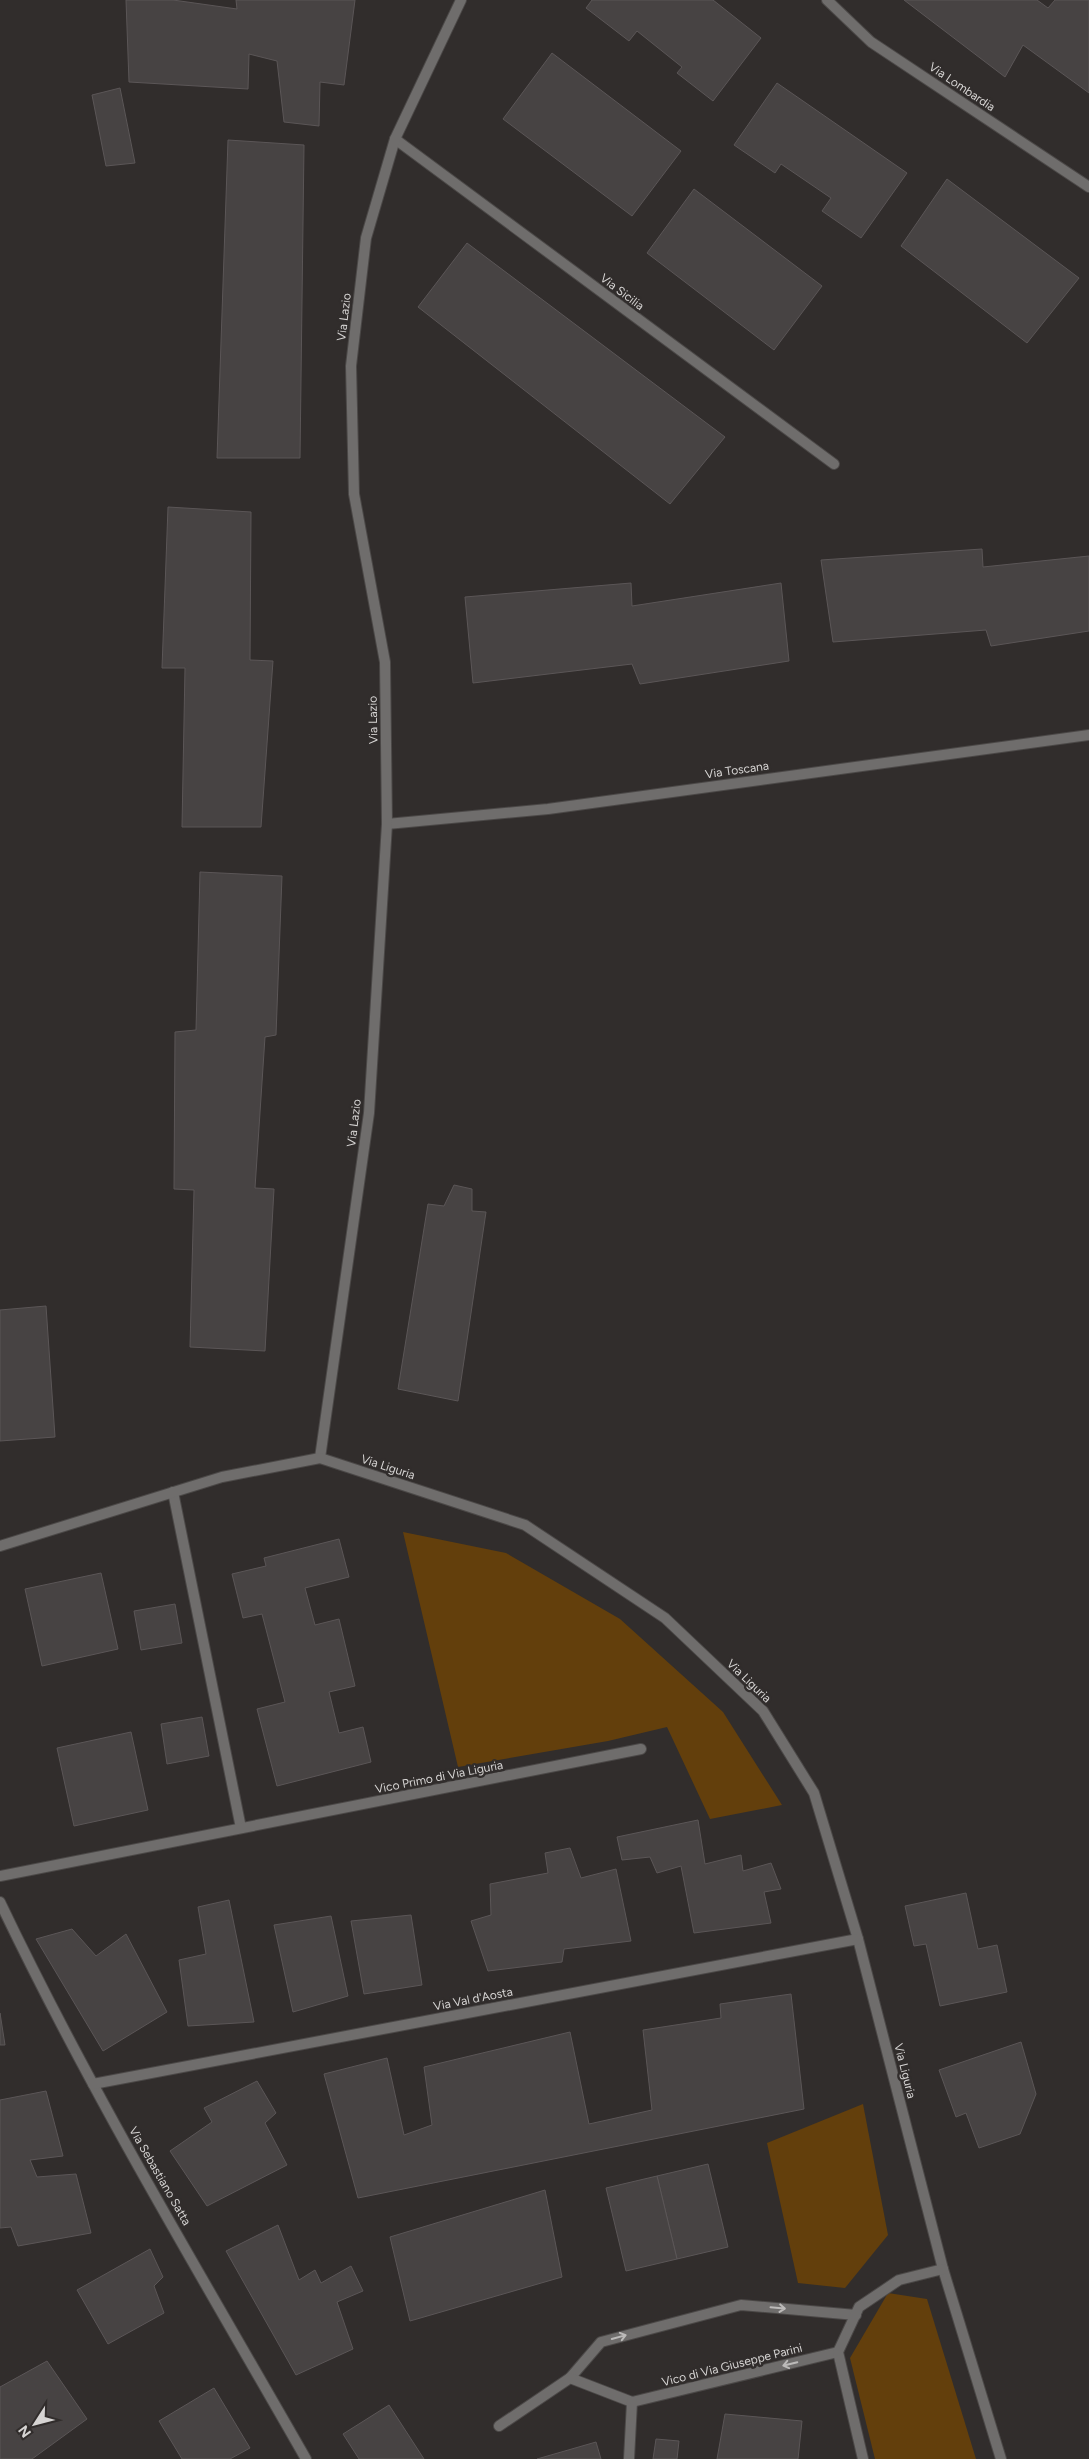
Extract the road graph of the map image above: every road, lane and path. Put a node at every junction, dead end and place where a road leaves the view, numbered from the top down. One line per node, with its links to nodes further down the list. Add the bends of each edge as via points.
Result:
1 (461, 0): 3 (street, Via Lazio)
2 (827, 0): 4 (street, Via Lombardia, via 871,42)
3 (395, 139): 5 (street, Via Sicilia); 7 (street, Via Lazio, via 366,238 351,366 354,494 385,662)
4 (1089, 187)
5 (834, 464)
6 (1089, 735): 7 (street, Via Toscana, via 548,809)
7 (387, 824): 8 (street, Via Lazio, via 369,1113)
8 (320, 1458): 9 (street, Via Liguria, via 222,1477); 15 (street, Via Liguria, via 525,1525 665,1618 762,1711 814,1793)
9 (173, 1492): 10 (street, Via Liguria); 12 (street)
10 (0, 1546)
11 (641, 1749): 12 (street, Vico Primo di Via Liguria)
12 (241, 1828): 13 (street, Vico Primo di Via Liguria)
13 (0, 1876)
14 (0, 1902): 16 (street, Via Sebastiano Satta, via 38,1982)
15 (858, 1939): 16 (street, Via Val d'Aosta); 17 (street, Via Liguria)
16 (93, 2084): 23 (street, Via Sebastiano Satta)
17 (943, 2269): 18 (street, via 899,2280 859,2308); 26 (street, Via Liguria)
18 (856, 2316): 19 (street); 20 (street, one-way to 18, via 601,2342 741,2305)
19 (838, 2352): 21 (street, Vico di Via Giuseppe Parini, one-way to 21); 25 (street)
20 (570, 2378): 21 (street); 22 (street)
21 (632, 2402): 24 (street)
22 (499, 2426)
23 (306, 2459)
24 (629, 2459)
25 (863, 2459)
26 (1001, 2459)

